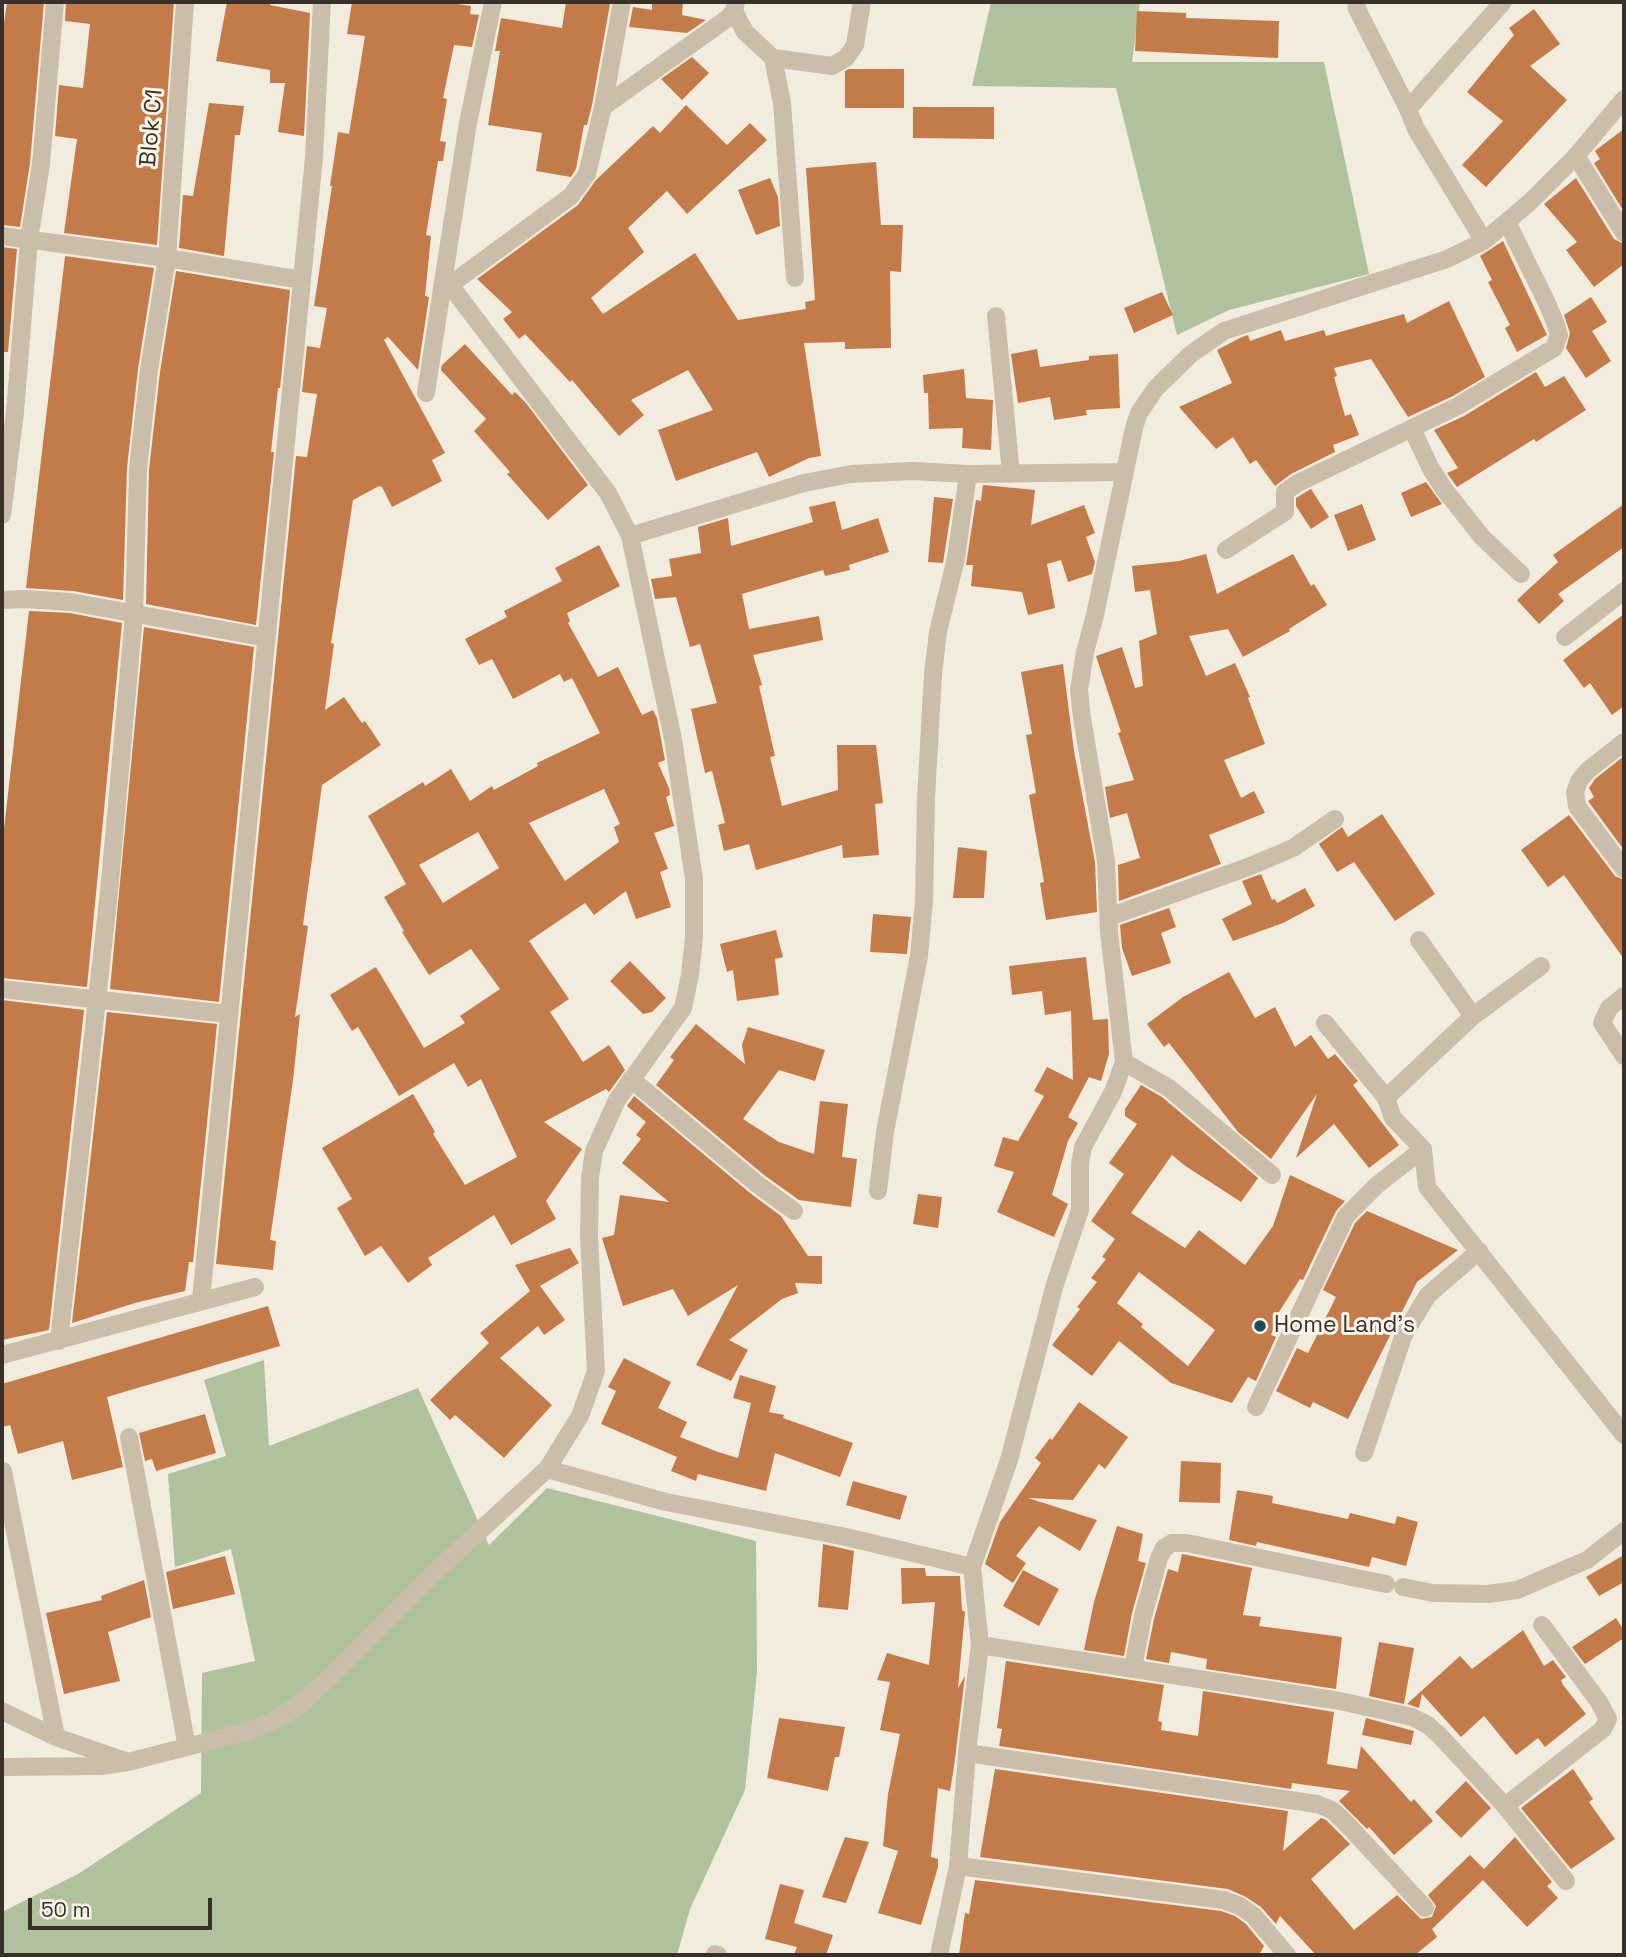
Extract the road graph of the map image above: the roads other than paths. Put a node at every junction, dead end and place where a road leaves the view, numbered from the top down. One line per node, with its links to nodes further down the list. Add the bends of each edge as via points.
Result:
1 (55, 2): 18 (street, via 41,164)
2 (186, 2): 20 (street, Blok C1)
3 (322, 2): 22 (street)
4 (493, 2): 23 (street, via 468,123)
5 (622, 2): 12 (street)
6 (862, 2): 10 (street, via 855,45 839,64)
7 (1356, 2): 13 (street)
8 (1503, 2): 13 (street)
9 (735, 7): 10 (street, via 745,32); 12 (street, via 728,18)
10 (773, 58): 21 (street, via 782,103)
11 (1624, 99): 14 (street)
12 (603, 107): 23 (street, via 580,186)
13 (1408, 109): 19 (street)
14 (1576, 156): 15 (street); 16 (street)
15 (1507, 222): 19 (street); 26 (street, via 1546,301 1559,335 1557,345)
16 (1624, 233)
17 (2, 236): 18 (street)
18 (29, 240): 20 (street); 30 (street)
19 (1484, 241): 27 (street, via 1447,259 1224,331 1206,342 1146,401 1134,428)
20 (167, 258): 22 (street); 36 (street, Blok C1, via 138,469)
21 (794, 278)
22 (302, 280): 38 (street)
23 (446, 283): 25 (street); 31 (street, via 608,494)
24 (996, 316): 29 (street)
25 (426, 393)
26 (1412, 429): 32 (street, via 1296,484 1284,495 1285,512); 33 (street, via 1444,489 1482,537)
27 (1125, 472): 29 (street); 42 (street, via 1079,682 1106,860)
28 (968, 474): 29 (street); 31 (street, via 851,474 804,483); 57 (street, via 933,674 919,956)
29 (1011, 474)
30 (2, 515)
31 (630, 536): 53 (street, via 673,739 694,879 693,950 683,1008)
32 (1226, 550)
33 (1521, 574)
34 (1624, 591): 37 (street)
35 (2, 600): 36 (street, via 71,602)
36 (134, 615): 38 (street); 47 (street, Blok C1)
37 (1565, 637)
38 (267, 638): 48 (street)
39 (1624, 742): 41 (street, via 1587,771 1575,793 1577,806)
40 (1335, 819): 42 (street, via 1293,848)
41 (1624, 869)
42 (1109, 917): 52 (street)
43 (1419, 940): 49 (street)
44 (1541, 966): 49 (street)
45 (2, 989): 47 (street)
46 (1624, 996): 51 (street, via 1609,1008 1602,1023)
47 (98, 1000): 48 (street); 62 (street, Blok C1)
48 (228, 1014): 61 (street)
49 (1473, 1016): 54 (street)
50 (1325, 1023): 54 (street)
51 (1624, 1056)
52 (1124, 1062): 56 (street, via 1169,1088); 71 (street, via 1083,1147 1080,1210 1055,1284 1009,1460)
53 (631, 1079): 58 (street); 68 (street, via 594,1151 590,1178 596,1371 580,1416)
54 (1386, 1098): 55 (street, via 1393,1118)
55 (1423, 1149): 59 (street, via 1427,1187); 64 (street, via 1346,1216)
56 (1272, 1175)
57 (878, 1191)
58 (794, 1211)
59 (1479, 1251): 65 (street); 67 (street, via 1428,1295 1404,1334)
60 (255, 1287): 61 (street)
61 (201, 1300): 62 (street)
62 (59, 1341): 63 (street)
63 (2, 1355)
64 (1256, 1407)
65 (1624, 1435)
66 (129, 1437): 77 (street)
67 (1364, 1453)
68 (547, 1469): 71 (street, via 666,1502 788,1524); 77 (street, via 299,1705 245,1732)
69 (3, 1471): 76 (street)
70 (1624, 1531): 74 (street, via 1587,1560 1517,1590 1488,1594 1433,1593 1172,1542 1159,1558)
71 (972, 1567): 73 (street)
72 (1542, 1625): 81 (street, via 1608,1719 1603,1729)
73 (980, 1645): 74 (street); 78 (street)
74 (1133, 1668): 81 (street, via 1412,1717 1441,1737)
75 (2, 1711): 76 (street)
76 (56, 1737): 79 (street)
77 (187, 1747): 79 (street)
78 (967, 1753): 82 (street); 84 (street, via 1317,1804 1344,1821)
79 (128, 1762): 80 (street)
80 (2, 1767)
81 (1505, 1806): 83 (street)
82 (958, 1866): 85 (street); 86 (street, via 1224,1900 1254,1916)
83 (1566, 1881)
84 (1426, 1908)
85 (939, 1955)
86 (1287, 1955)

